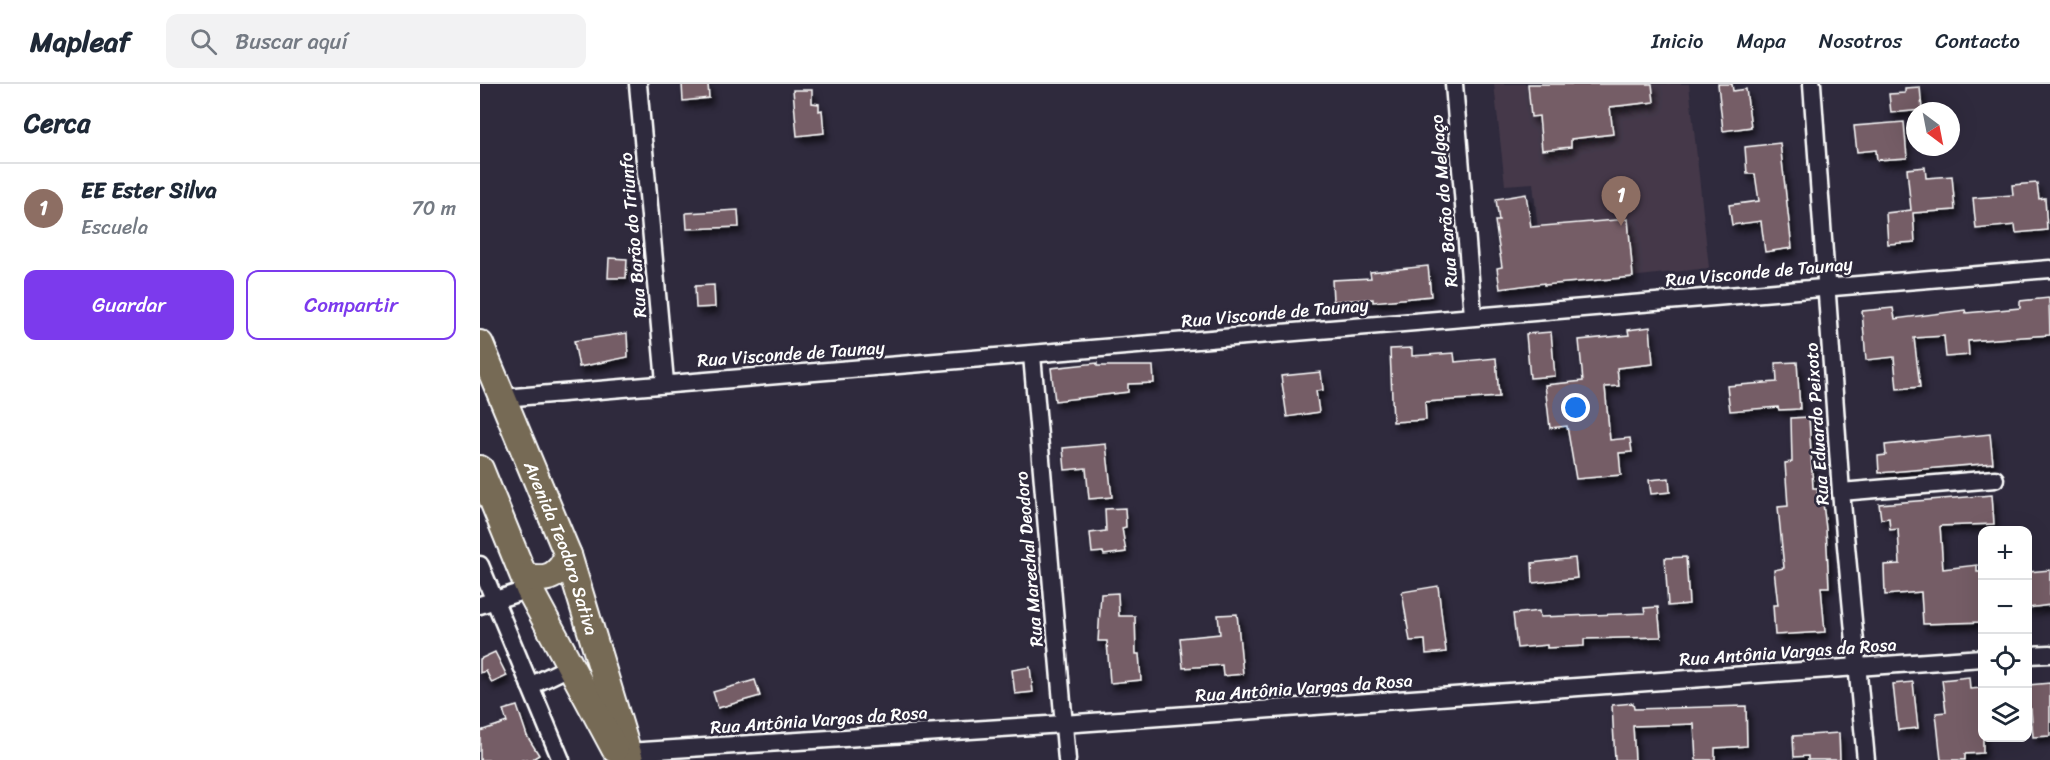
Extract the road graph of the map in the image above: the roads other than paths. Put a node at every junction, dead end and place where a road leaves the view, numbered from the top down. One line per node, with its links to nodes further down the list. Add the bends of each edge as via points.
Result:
1 (638, 84): 9 (street, Rua Barão do Triunfo)
2 (1454, 84): 6 (street, Rua Barão do Melgaço)
3 (1812, 84): 5 (street, Rua Eduardo Peixoto)
4 (2050, 268): 5 (street, Rua Visconde de Taunay)
5 (1827, 286): 6 (street, Rua Visconde de Taunay); 13 (street, Rua Eduardo Peixoto)
6 (1473, 315): 8 (street, Rua Visconde de Taunay)
7 (480, 344): 10 (main road, Avenida Teodoro Sativa)
8 (1032, 355): 9 (street, Rua Visconde de Taunay); 24 (street, Rua Marechal Deodoro)
9 (665, 382): 10 (street, Rua Visconde de Taunay)
10 (503, 398): 14 (main road, Avenida Teodoro Sativa)
11 (480, 469): 16 (main road, Avenida Teodoro Sativa)
12 (1995, 479): 13 (street)
13 (1841, 492): 22 (street, Rua Eduardo Peixoto)
14 (568, 555): 16 (main road, via 556,574); 25 (main road, Avenida Teodoro Sativa)
15 (480, 565): 17 (street)
16 (527, 583): 17 (street); 21 (main road, Avenida Teodoro Sativa)
17 (487, 602): 23 (street)
18 (2050, 654): 19 (street)
19 (2032, 655)
20 (1978, 658): 22 (street, Rua Antônia Vargas da Rosa)
21 (571, 666): 23 (street); 25 (main road, Avenida Teodoro Sativa)
22 (1859, 666): 24 (street, Rua Antônia Vargas da Rosa); 28 (street, Rua Eduardo Peixoto)
23 (530, 686): 26 (street)
24 (1063, 724): 25 (street, Rua Antônia Vargas da Rosa); 27 (street, Rua Marechal Deodoro)
25 (626, 757)
26 (561, 760)
27 (1067, 760)
28 (1866, 760)

